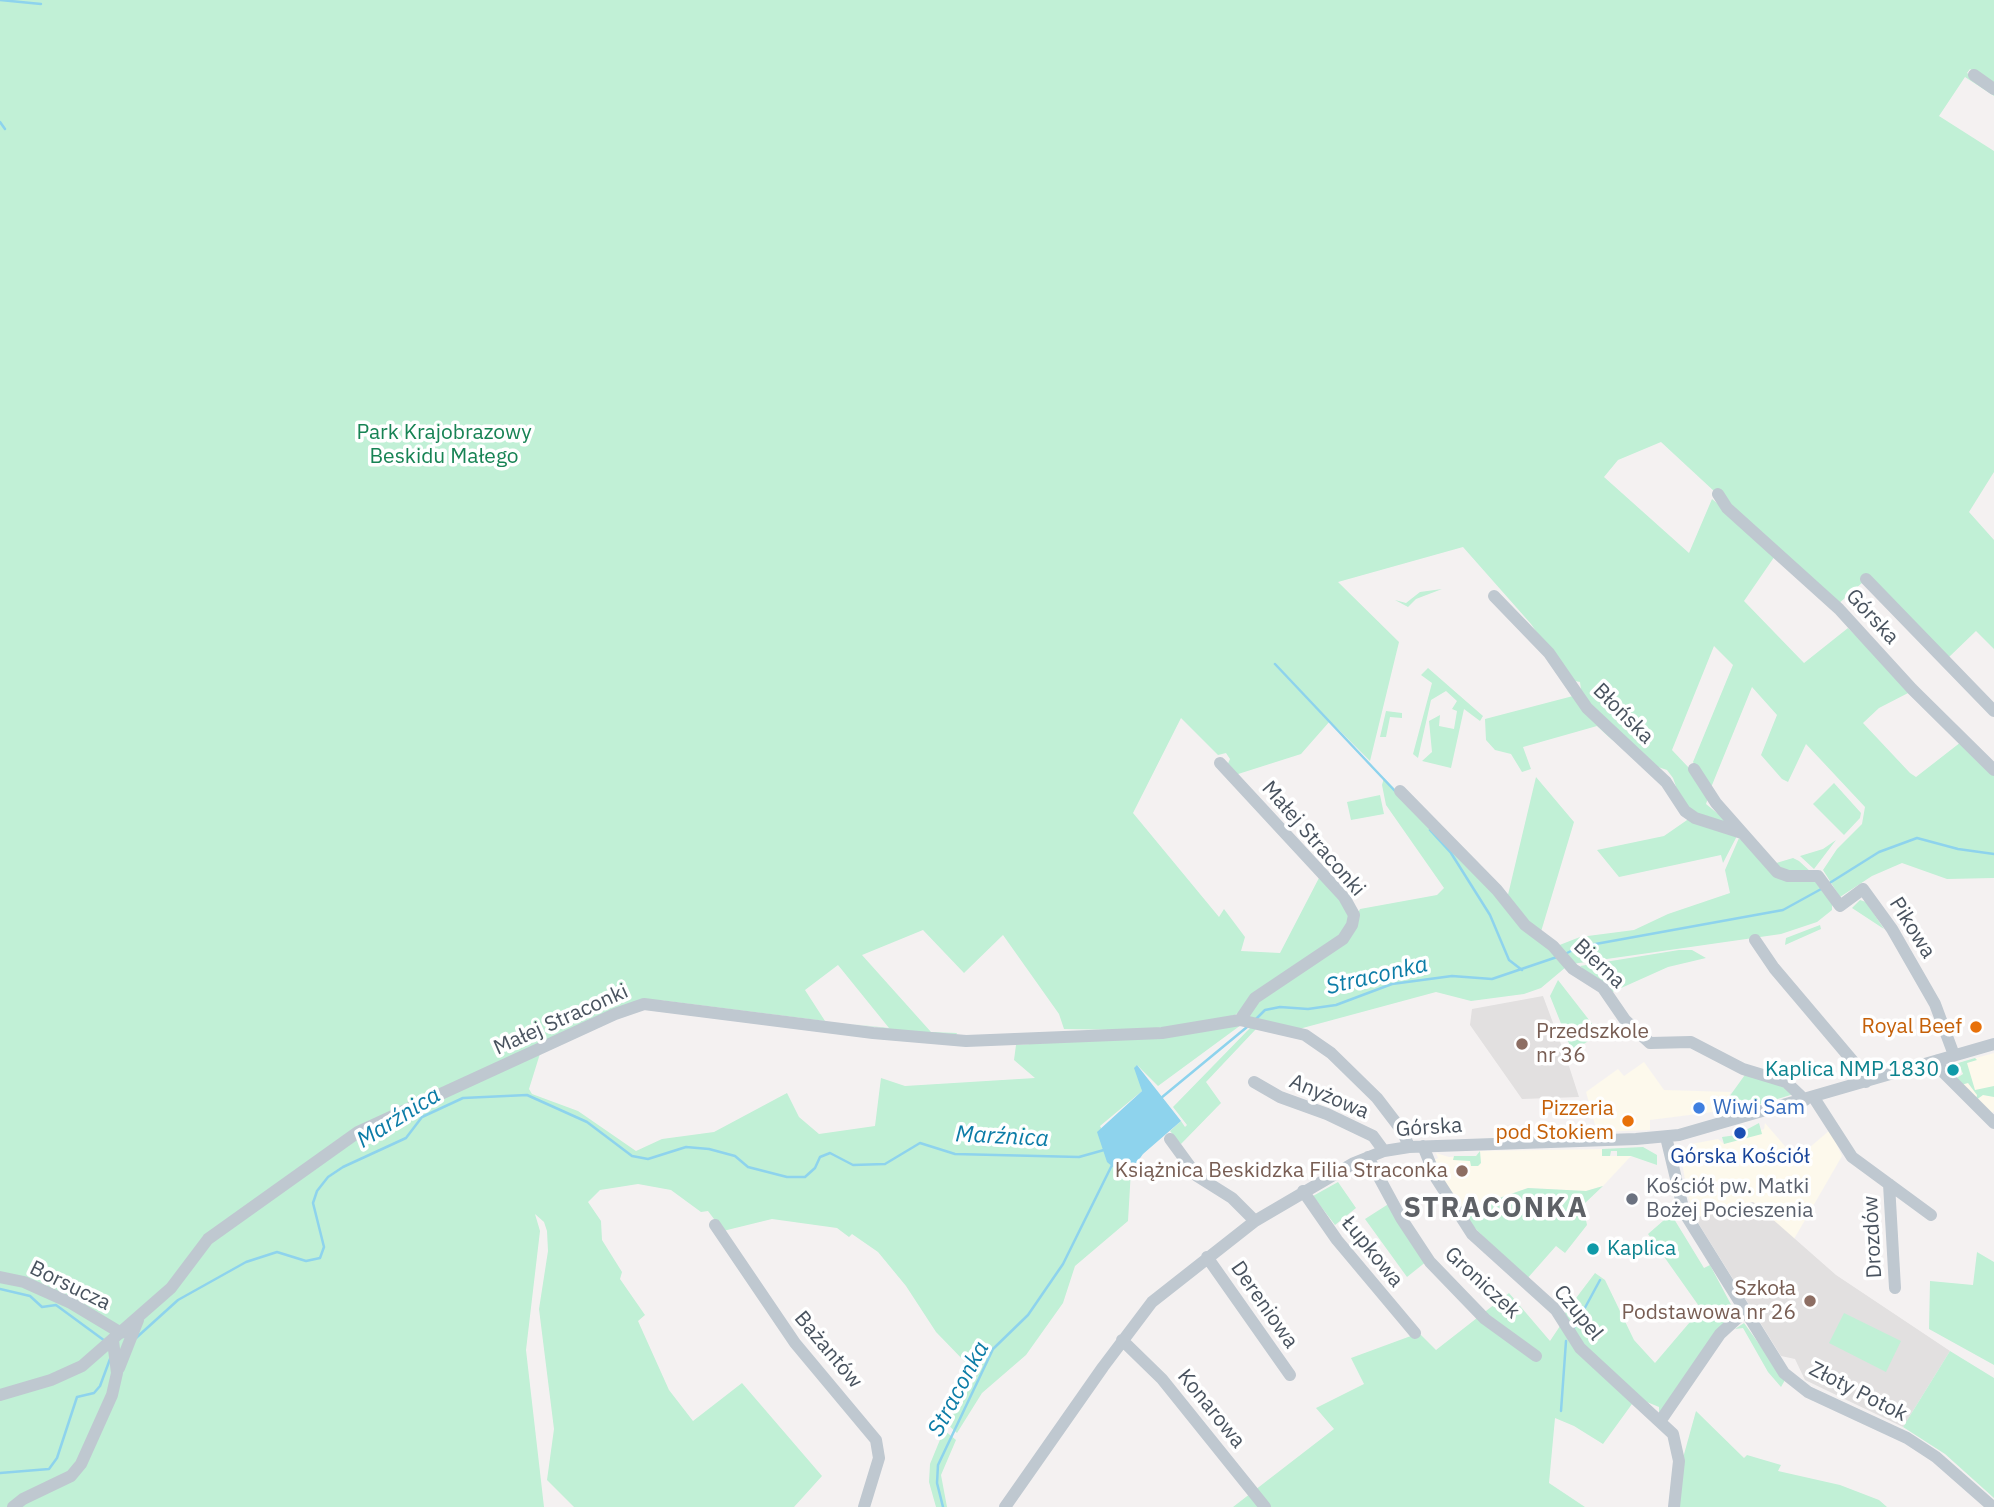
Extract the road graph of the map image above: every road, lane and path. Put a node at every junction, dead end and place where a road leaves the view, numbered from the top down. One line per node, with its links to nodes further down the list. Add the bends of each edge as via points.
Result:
1 (1974, 75): 2 (street)
2 (1994, 89)
3 (1718, 494): 9 (street, Górska, via 1727,508 1839,609)
4 (1866, 579): 6 (street, Górska)
5 (1494, 596): 11 (street, Błońska, via 1549,653 1587,708 1659,774 1685,811)
6 (1994, 711)
7 (1220, 763): 13 (street, Małej Straconki, via 1343,897 1353,915 1343,939 1255,998)
8 (1694, 769): 11 (street, Pikowa)
9 (1994, 770)
10 (1400, 791): 19 (street, Bierna, via 1525,925 1553,946 1570,967 1602,988 1625,1020 1650,1042 1692,1042 1743,1069 1786,1082)
11 (1742, 833): 15 (street, Pikowa, via 1777,872 1818,876 1840,906 1863,889 1880,909 1935,1004)
12 (1755, 940): 18 (street)
13 (1242, 1021): 24 (street, Małej Straconki, via 1305,1035 1331,1053 1377,1098); 36 (street, Małej Straconki, via 1157,1033 966,1041 837,1029 659,1004 632,1007 358,1132 208,1238 172,1289)
14 (1994, 1044): 15 (street, Górska)
15 (1954, 1055): 16 (street, Górska)
16 (1938, 1060): 18 (street, Górska); 20 (street, via 1943,1072)
17 (1254, 1082): 25 (street, Anyżowa, via 1373,1136)
18 (1866, 1082): 19 (street, Górska)
19 (1809, 1099): 21 (street, Górska); 27 (street, via 1848,1152)
20 (1994, 1123)
21 (1666, 1136): 23 (street, Górska); 35 (street, Złoty Potok, via 1684,1212)
22 (1170, 1139): 30 (street, via 1197,1176 1232,1198)
23 (1423, 1146): 24 (street, Górska); 44 (street, Czupel, via 1436,1178 1472,1234 1556,1310 1589,1357)
24 (1409, 1147): 25 (street, Górska)
25 (1384, 1151): 26 (street, Górska)
26 (1368, 1157): 28 (street, Górska); 40 (street, Groniczek, via 1430,1262 1485,1319)
27 (1889, 1184): 29 (street); 34 (street, Drozdów)
28 (1303, 1191): 30 (street, Górska); 37 (street, Łupkowa)
29 (1931, 1214)
30 (1255, 1221): 32 (street, Górska)
31 (715, 1224): 46 (street, Bażantów, via 795,1343 876,1440 879,1458)
32 (1207, 1257): 39 (street, Górska, via 1152,1303); 42 (street, Dereniowa)
33 (0, 1277): 38 (street, Borsucza, via 24,1282 71,1303)
34 (1895, 1288)
35 (1744, 1312): 44 (street, via 1720,1334); 50 (street, Złoty Potok, via 1777,1365 1800,1387 1907,1438)
36 (138, 1319): 38 (street, Małej Straconki); 41 (street)
37 (1415, 1334)
38 (116, 1340): 41 (street); 43 (street, Małej Straconki, via 69,1373)
39 (1122, 1340): 47 (street, Górska); 48 (street, Konarowa, via 1162,1380)
40 (1536, 1356)
41 (116, 1369): 45 (street, via 105,1416 81,1464 64,1480)
42 (1290, 1375)
43 (0, 1395)
44 (1661, 1420): 49 (street, Czupel, via 1675,1438 1678,1452)
45 (13, 1507)
46 (864, 1507)
47 (1005, 1507)
48 (1265, 1507)
49 (1674, 1507)
50 (1993, 1507)

